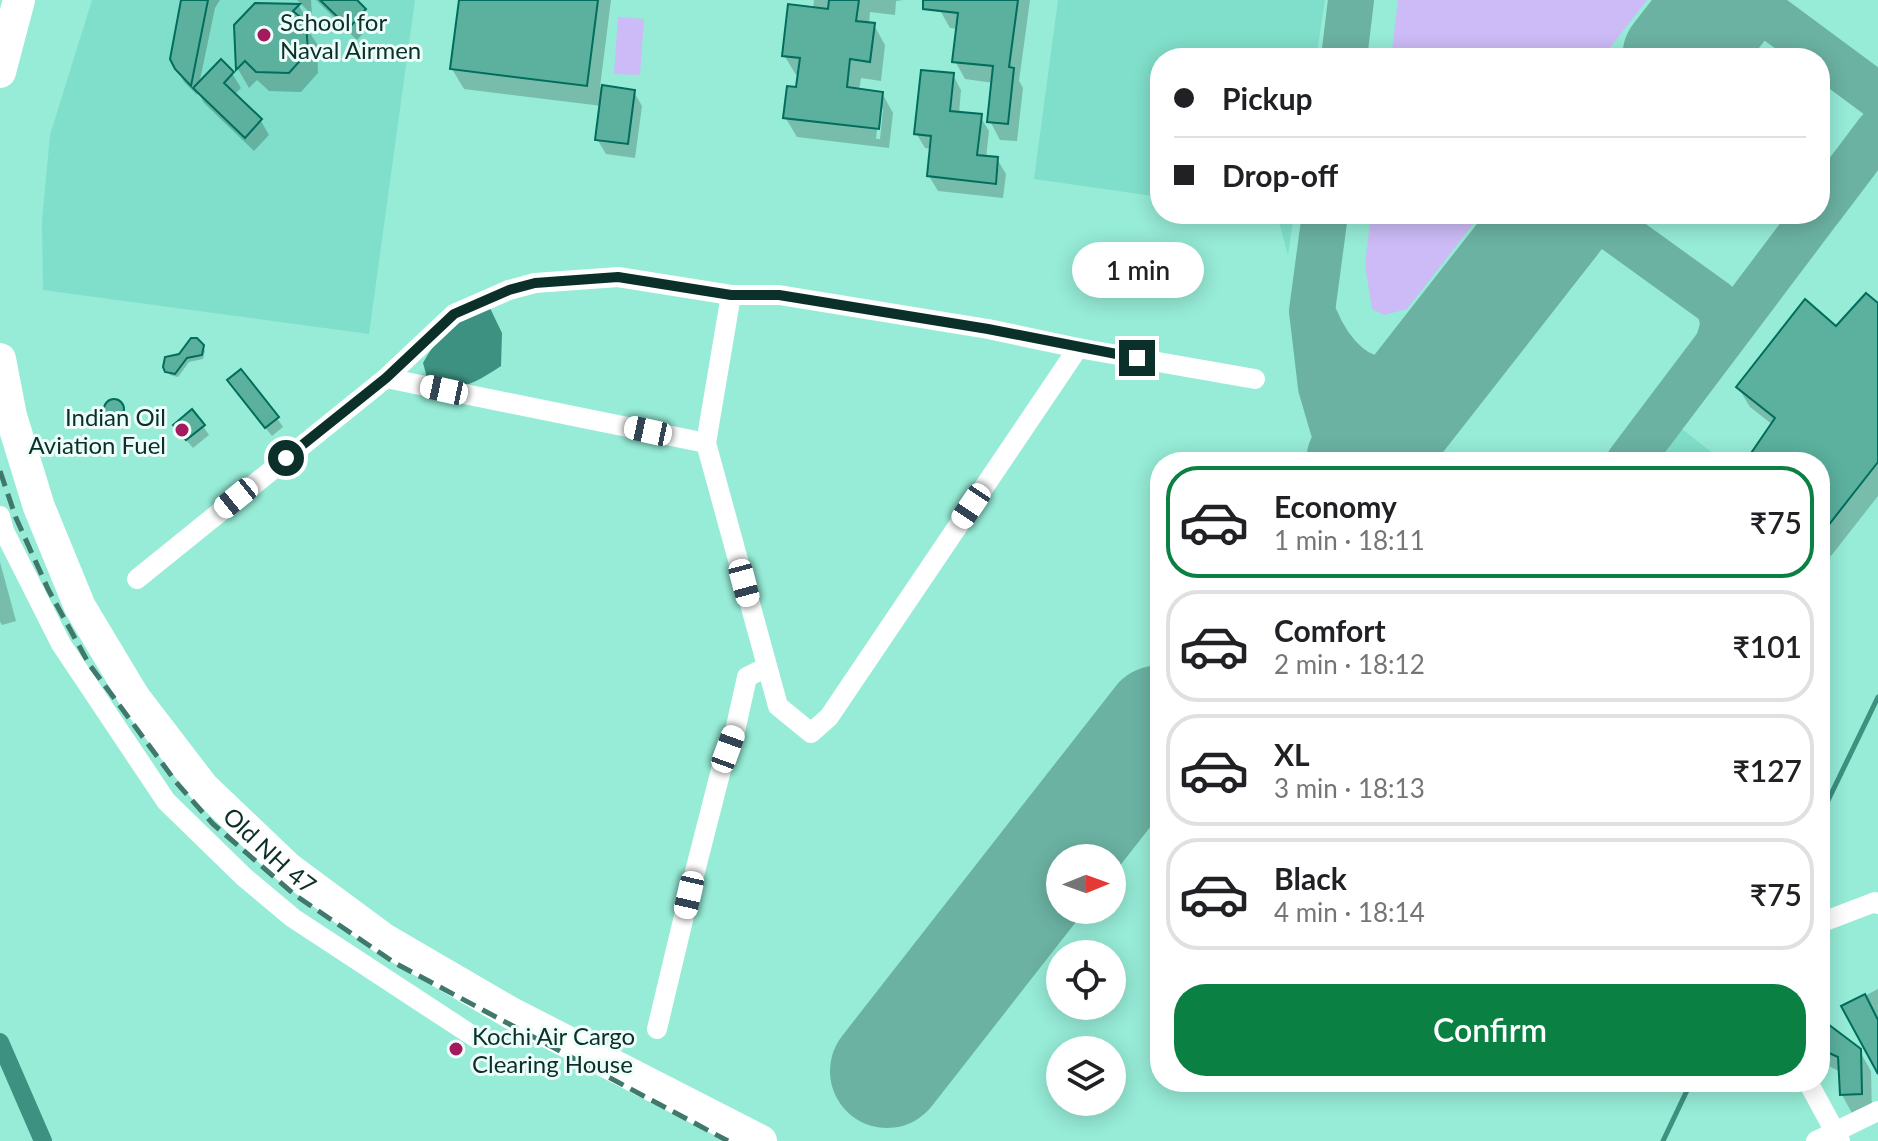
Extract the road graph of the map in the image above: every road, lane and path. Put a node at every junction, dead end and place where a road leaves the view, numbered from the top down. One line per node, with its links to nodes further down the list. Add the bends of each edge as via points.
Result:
1 (19, 0): 2 (main road)
2 (0, 72)
3 (731, 295): 4 (street, via 779,295); 6 (street, via 618,277 535,283 454,314); 8 (street)
4 (1078, 348): 7 (street); 11 (street, via 829,717 811,733 778,706)
5 (0, 359): 19 (main road, Old NH 47, via 39,507 80,607 134,697 203,787 288,868 384,939 511,1013)
6 (386, 378): 8 (street); 10 (street)
7 (1255, 379)
8 (706, 443): 11 (street)
9 (0, 516): 15 (street, via 61,644 166,801 293,918)
10 (137, 579)
11 (767, 667): 14 (street, via 747,677)
12 (1878, 904): 13 (street)
13 (1830, 919)
14 (657, 1029)
15 (476, 1038)
16 (1814, 1092): 18 (street)
17 (1878, 1111): 18 (street)
18 (1838, 1136): 20 (street)
19 (761, 1141)
20 (1816, 1141)

